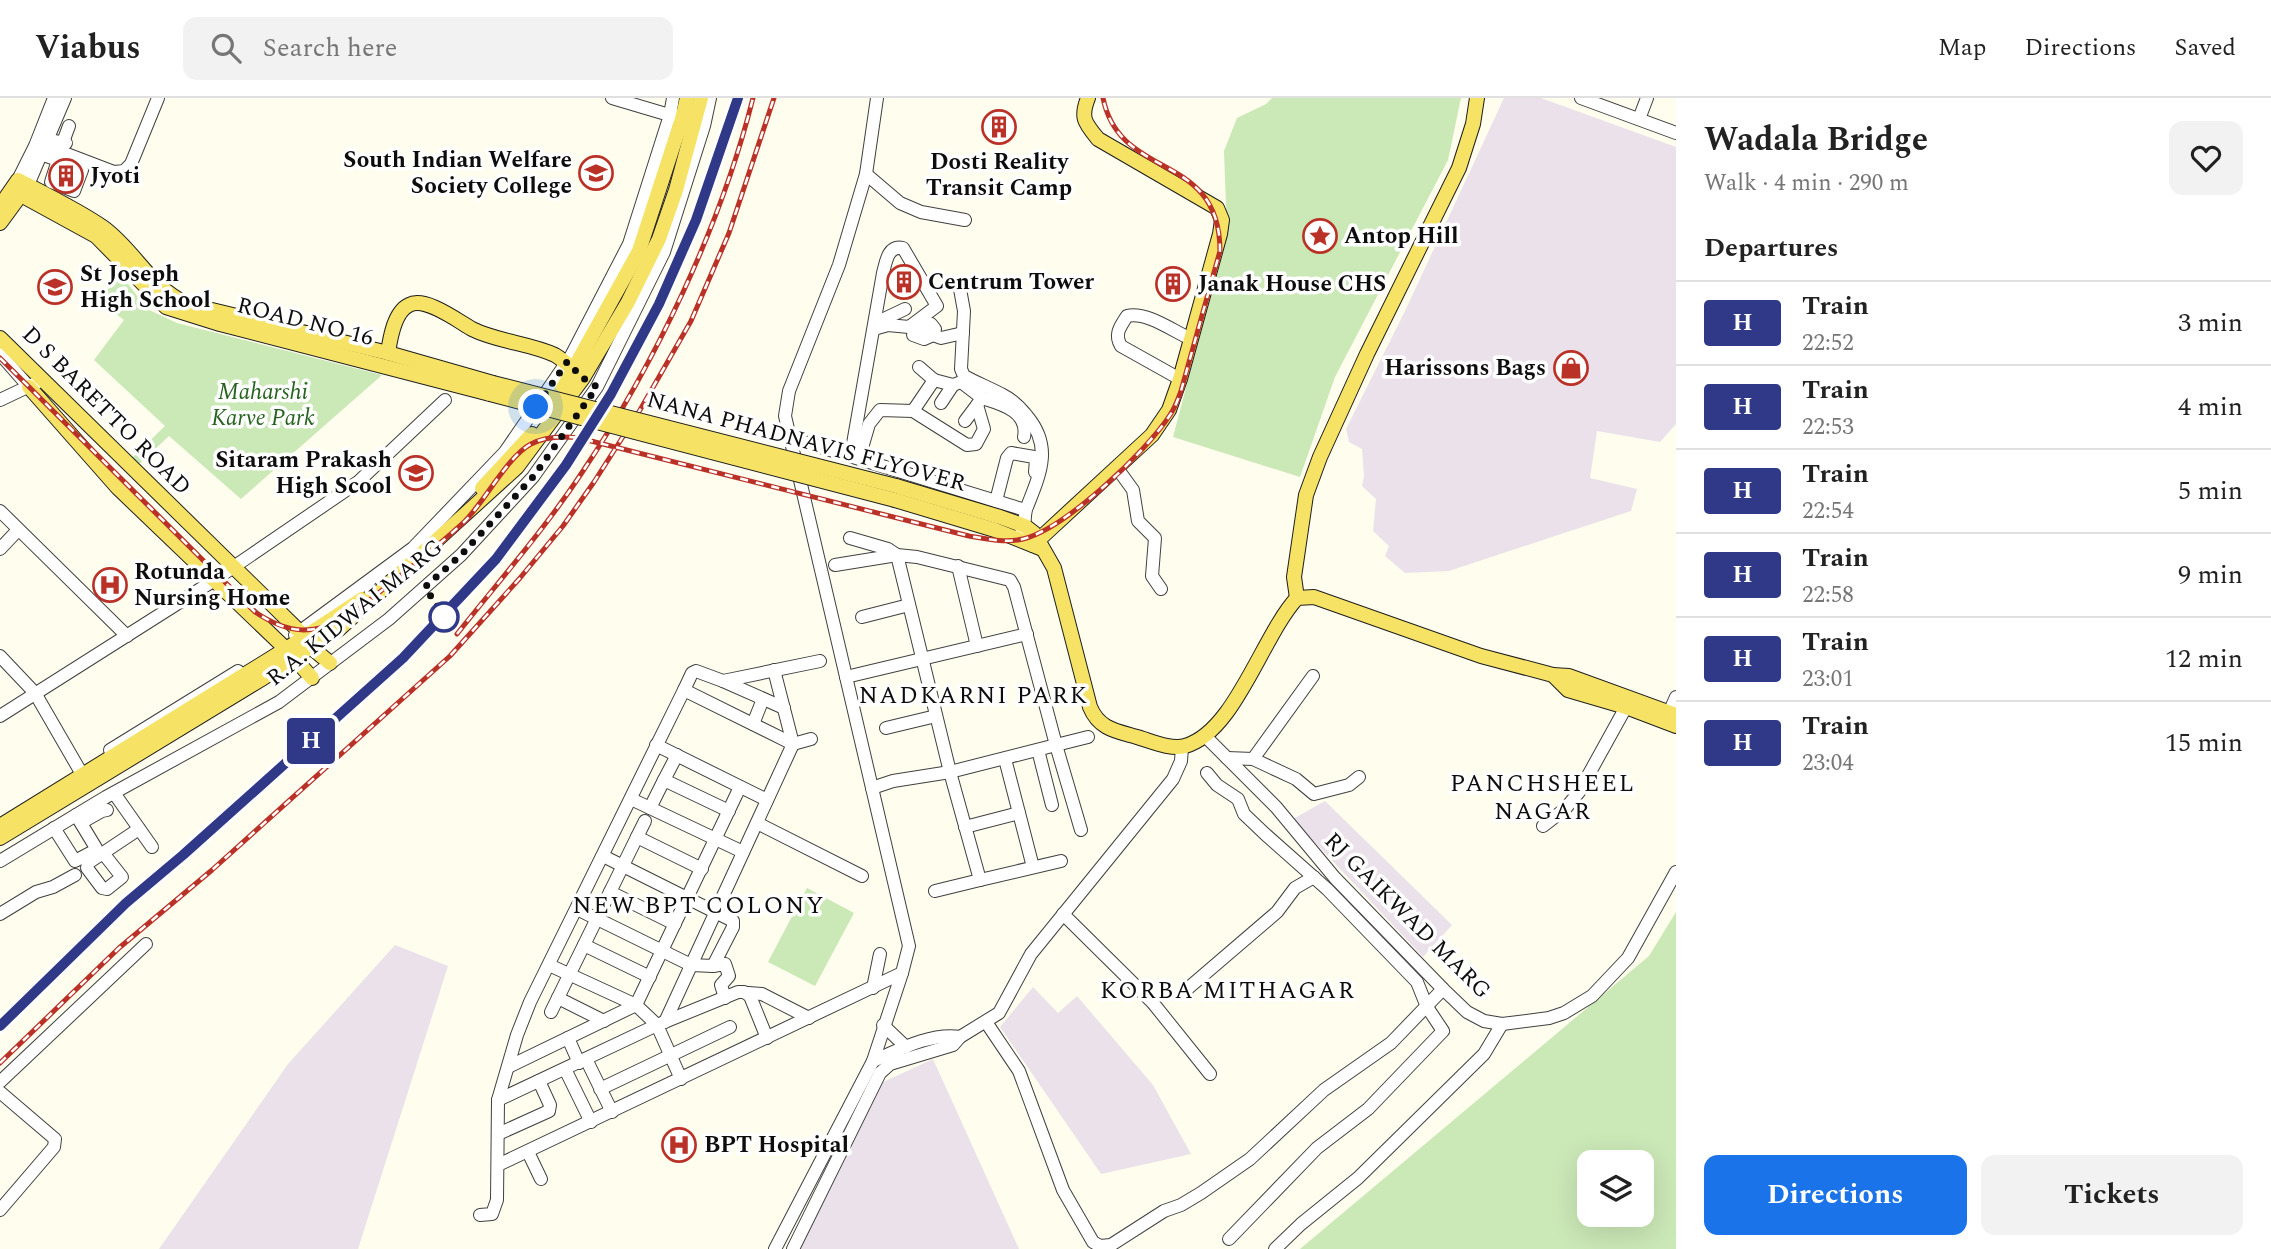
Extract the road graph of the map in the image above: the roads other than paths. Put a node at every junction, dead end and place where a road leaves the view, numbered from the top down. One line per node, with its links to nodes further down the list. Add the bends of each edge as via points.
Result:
1 (54, 98): 21 (street)
2 (65, 98): 16 (street)
3 (158, 98): 18 (street, via 124,171 114,172)
4 (612, 98): 15 (street)
5 (673, 98): 15 (street, R.A. KIDWAI MARG)
6 (687, 98): 15 (main road)
7 (701, 98): 15 (main road)
8 (710, 98): 15 (street, R.A. KIDWAI MARG)
9 (877, 98): 20 (street)
10 (1088, 98): 32 (main road, via 1083,111 1086,124 1098,139 1217,208 1222,220 1220,234)
11 (1477, 98): 68 (main road, via 1459,168 1367,354 1306,495 1294,577)
12 (1581, 98): 14 (street)
13 (1647, 98): 14 (street)
14 (1639, 119): 17 (street)
15 (688, 121): 36 (street, R.A. KIDWAI MARG); 36 (main road, via 659,239 628,302); 42 (street, R.A. KIDWAI MARG, via 664,252)
16 (66, 125): 18 (street); 18 (street, via 65,143)
17 (1676, 133)
18 (46, 147): 19 (street); 21 (street)
19 (58, 160)
20 (866, 174): 23 (street, via 900,203); 51 (street, via 839,265 789,391 785,415)
21 (20, 187): 22 (main road); 24 (main road); 27 (main road, ROAD NO 16, via 104,228 173,297)
22 (0, 205)
23 (964, 220)
24 (0, 223)
25 (960, 289): 29 (street)
26 (905, 309): 28 (street)
27 (210, 316): 33 (main road, ROAD NO 16); 43 (main road, ROAD NO 16)
28 (874, 329): 28 (street, via 887,257 896,247 903,248 937,306 909,327); 52 (street)
29 (963, 333): 30 (street); 55 (street, via 964,376 1018,405 1037,428 1043,444 1034,494)
30 (936, 335)
31 (0, 338): 38 (main road, D S BARETTO ROAD)
32 (1191, 339): 37 (main road); 37 (street, via 1135,314 1127,316 1118,331 1121,346)
33 (388, 353): 36 (main road, via 399,317 406,306 416,302 476,331 551,353); 43 (main road, ROAD NO 16)
34 (0, 354): 41 (street, D S BARETTO ROAD)
35 (919, 368): 39 (street)
36 (575, 370): 42 (street); 73 (street, R.A. KIDWAI MARG, via 413,548); 73 (main road, via 517,467 339,629)
37 (1180, 379): 53 (main road, via 1158,428)
38 (43, 380): 41 (street); 65 (main road, D S BARETTO ROAD)
39 (934, 380): 40 (street); 48 (street)
40 (953, 385): 46 (street, via 961,383); 47 (street)
41 (29, 387): 44 (street); 66 (main road, D S BARETTO ROAD, via 118,488)
42 (597, 387): 79 (street, R.A. KIDWAI MARG, via 533,477 461,555)
43 (491, 389): 58 (main road, NANA PHADNAVIS FLYOVER, bridge, via 897,485)
44 (0, 400)
45 (445, 400): 65 (street, via 358,482)
46 (979, 401): 48 (street, via 984,429 972,446); 49 (street); 50 (street, via 1013,410 1026,428)
47 (941, 403)
48 (913, 411): 52 (street, via 883,405)
49 (965, 421)
50 (1024, 437)
51 (790, 438): 52 (street); 83 (street)
52 (855, 456): 54 (street)
53 (1117, 468): 60 (main road); 67 (street, via 1133,490 1138,521 1155,538 1152,576)
54 (996, 501): 55 (street); 55 (street, via 1008,455 1034,457 1034,479)
55 (1023, 510): 58 (street)
56 (0, 511): 57 (street)
57 (18, 530): 61 (street); 72 (street)
58 (1021, 533): 60 (main road)
59 (850, 538): 62 (street)
60 (1038, 545): 104 (main road, via 1054,568 1095,719 1107,729)
61 (0, 549)
62 (897, 555): 63 (street); 64 (street); 69 (street)
63 (835, 565)
64 (958, 566): 71 (street, via 1010,580); 74 (street)
65 (233, 568): 66 (street); 73 (main road, D S BARETTO ROAD)
66 (214, 581): 72 (street); 75 (main road, D S BARETTO ROAD)
67 (1161, 589)
68 (1297, 598): 81 (main road, via 1314,597 1481,656); 99 (main road, via 1283,613 1246,683)
69 (909, 606): 70 (street); 77 (street)
70 (862, 617)
71 (1027, 634): 74 (street); 103 (street)
72 (127, 636): 87 (street)
73 (305, 639): 75 (main road); 79 (main road, D S BARETTO ROAD)
74 (976, 646): 77 (street)
75 (287, 651): 84 (main road, D S BARETTO ROAD); 110 (street, R.A. KIDWAI MARG); 128 (main road); 135 (main road)
76 (0, 656): 87 (street)
77 (922, 659): 83 (street); 94 (street)
78 (820, 661): 80 (street)
79 (331, 663): 84 (street, R.A. KIDWAI MARG)
80 (774, 670): 85 (street); 91 (street)
81 (1553, 675): 90 (main road, via 1568,690); 92 (main road, via 1569,676)
82 (1312, 676): 109 (street)
83 (846, 677): 116 (street)
84 (312, 678): 117 (street, R.A. KIDWAI MARG, via 279,702)
85 (723, 681): 86 (street, via 696,671); 89 (street)
86 (684, 690): 95 (street); 102 (street)
87 (35, 692): 93 (street); 110 (street)
88 (1676, 697): 92 (street)
89 (763, 699): 91 (street); 95 (street)
90 (1626, 707): 96 (main road); 129 (street, via 1579,792)
91 (784, 708): 101 (street)
92 (1672, 714)
93 (0, 716)
94 (936, 716): 97 (street); 111 (street)
95 (753, 724): 101 (street)
96 (1676, 726)
97 (887, 728)
98 (1088, 737): 103 (street)
99 (1206, 737): 104 (main road); 107 (street, RJ GAIKWAD MARG)
100 (811, 739): 101 (street)
101 (793, 744): 119 (street)
102 (656, 745): 106 (street); 118 (street)
103 (1056, 745): 105 (street); 132 (street)
104 (1182, 747): 158 (street, via 1172,779)
105 (1038, 750): 108 (street); 120 (street)
106 (677, 755): 114 (street); 115 (street)
107 (1227, 758): 109 (street); 172 (street, RJ GAIKWAD MARG)
108 (1005, 759): 111 (street); 123 (street)
109 (1254, 759): 113 (street, via 1296,779 1314,794)
110 (79, 769): 126 (street, R.A. KIDWAI MARG)
111 (950, 772): 116 (street, via 893,780); 130 (street)
112 (1207, 773): 150 (street, via 1238,799 1244,814)
113 (1359, 778)
114 (664, 780): 122 (street); 124 (street)
115 (740, 787): 119 (street); 122 (street)
116 (872, 788): 168 (street, via 907,931 909,946)
117 (114, 793): 125 (street, R.A. KIDWAI MARG); 131 (street)
118 (631, 799): 124 (street); 141 (street)
119 (767, 800): 127 (street)
120 (1052, 806)
121 (107, 810): 125 (street)
122 (729, 811): 136 (street)
123 (1019, 813): 130 (street); 145 (street)
124 (647, 814): 134 (street); 136 (street)
125 (81, 817): 133 (street, R.A. KIDWAI MARG); 133 (street, via 94,851 75,861); 137 (street)
126 (0, 818)
127 (757, 823): 139 (street); 149 (street)
128 (0, 826)
129 (1543, 826)
130 (965, 827): 151 (street)
131 (139, 830): 138 (street); 140 (street)
132 (1081, 830)
133 (56, 832): 142 (street, R.A. KIDWAI MARG)
134 (637, 837): 144 (street); 146 (street)
135 (0, 838)
136 (716, 839): 139 (street); 146 (street)
137 (99, 840)
138 (152, 847)
139 (743, 852): 156 (street)
140 (103, 853)
141 (603, 856): 144 (street); 155 (street)
142 (0, 860)
143 (1060, 861): 145 (street)
144 (623, 866): 153 (street); 154 (street)
145 (1033, 867): 151 (street)
146 (702, 869): 154 (street)
147 (1676, 872): 184 (street, RJ GAIKWAD MARG, via 1628,958 1592,996 1564,1013)
148 (75, 875): 157 (street)
149 (862, 876)
150 (1314, 877): 173 (street, via 1295,888 1277,912); 178 (street, via 1417,982)
151 (980, 880): 152 (street)
152 (935, 891)
153 (610, 892): 159 (street); 160 (street)
154 (688, 898): 156 (street); 160 (street)
155 (577, 909): 159 (street); 165 (street)
156 (716, 912): 166 (street); 167 (street, via 733,924)
157 (0, 914)
158 (1063, 914): 182 (street, via 1031,954 999,1013); 197 (street, via 1153,1003)
159 (597, 919): 162 (street); 163 (street)
160 (676, 923): 163 (street)
161 (146, 944): 199 (street)
162 (584, 946): 169 (street); 170 (street)
163 (662, 952): 166 (street); 170 (street)
164 (880, 954): 171 (street)
165 (549, 965): 169 (street); 194 (street)
166 (691, 965): 167 (street); 183 (street)
167 (713, 966): 175 (street, via 725,964 729,976 721,984)
168 (902, 973): 171 (street); 185 (street)
169 (570, 974): 176 (street); 177 (street)
170 (650, 977): 177 (street)
171 (873, 988): 180 (street)
172 (1443, 989): 178 (street); 184 (street, RJ GAIKWAD MARG, via 1467,1012)
173 (1186, 990)
174 (748, 993): 175 (street); 180 (street, via 762,994); 189 (street)
175 (725, 998): 183 (street)
176 (558, 999): 179 (street); 181 (street)
177 (636, 1005): 181 (street); 183 (street)
178 (1427, 1007): 182 (street, via 1391,1043 1324,1090 1250,1159 1181,1205 1111,1245 1100,1246 1093,1242 1063,1190 1018,1071); 213 (street, via 1443,1031 1368,1109 1317,1148)
179 (551, 1012)
180 (808, 1018): 189 (street)
181 (604, 1021): 188 (street)
182 (986, 1022): 187 (street)
183 (661, 1024): 191 (street); 193 (street)
184 (1502, 1024): 216 (street, via 1485,1054 1358,1178)
185 (883, 1025): 190 (street); 192 (street)
186 (730, 1027): 191 (street)
187 (960, 1037): 190 (street, via 948,1035); 195 (street, via 953,1045)
188 (568, 1038): 193 (street); 194 (street)
189 (767, 1038): 198 (street)
190 (906, 1047): 192 (street)
191 (670, 1056): 198 (street); 201 (street)
192 (873, 1060): 195 (street); 205 (street)
193 (582, 1061): 196 (street); 201 (street)
194 (508, 1066): 203 (street)
195 (885, 1068): 205 (street)
196 (565, 1069): 200 (street); 206 (street)
197 (1210, 1074)
198 (681, 1079): 204 (street)
199 (0, 1082)
200 (539, 1082): 203 (street); 207 (street, via 549,1111)
201 (600, 1089): 204 (street)
202 (0, 1092): 211 (street, via 55,1139 54,1147)
203 (498, 1101): 207 (street)
204 (612, 1112): 206 (street)
205 (851, 1119): 214 (street); 215 (street)
206 (591, 1122): 208 (street)
207 (498, 1134): 209 (street)
208 (528, 1152): 209 (street); 210 (street)
209 (498, 1165): 212 (street, via 494,1211)
210 (541, 1179)
211 (0, 1210)
212 (480, 1215)
213 (1229, 1239)
214 (775, 1249)
215 (793, 1249)
216 (1275, 1249)

